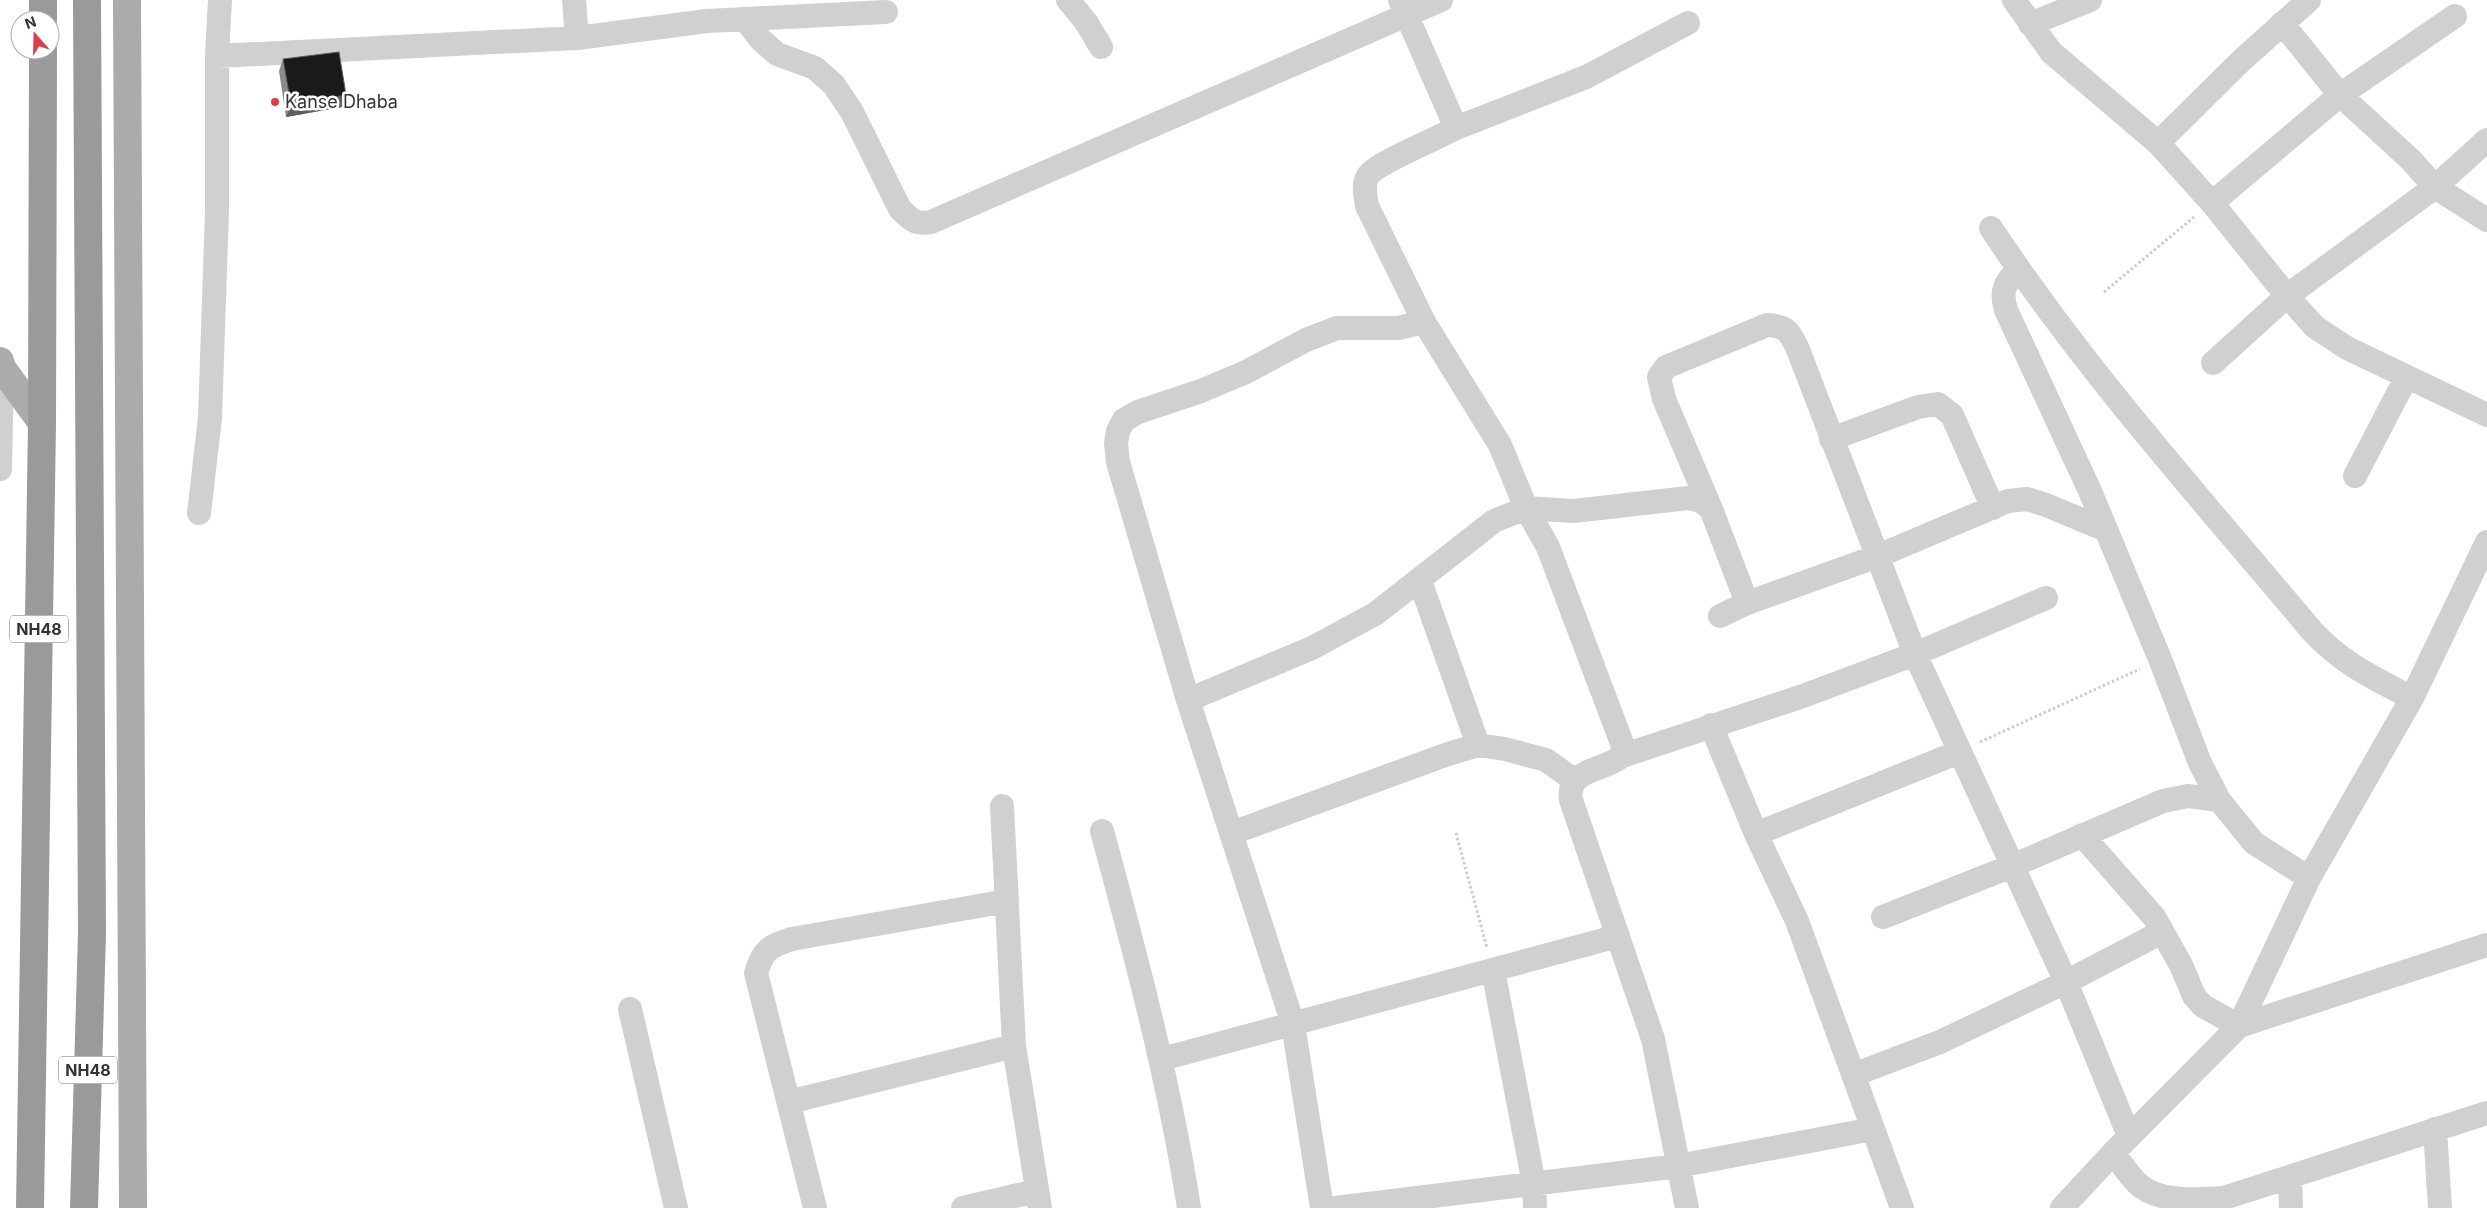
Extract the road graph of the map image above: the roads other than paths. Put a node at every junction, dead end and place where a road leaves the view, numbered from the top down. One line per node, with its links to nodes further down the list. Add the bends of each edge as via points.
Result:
1 (87, 0): 93 (highway, NH48, via 92,933)
2 (127, 0): 94 (main road)
3 (220, 0): 21 (street)
4 (574, 0): 19 (street)
5 (1068, 0): 20 (street)
6 (1441, 0): 10 (street)
7 (2014, 0): 18 (street)
8 (2090, 0): 18 (street)
9 (2309, 0): 17 (street)
10 (1403, 7): 15 (street, via 931,222 918,224 900,209 852,112 834,85 815,68 777,54); 24 (street)
11 (815, 8): 13 (street); 15 (street)
12 (706, 10): 15 (street); 19 (street)
13 (886, 12)
14 (2455, 16): 23 (street)
15 (745, 19)
16 (1688, 23): 24 (street, via 1586,77)
17 (2282, 23): 23 (street); 26 (street)
18 (2030, 24): 26 (street, via 2051,52)
19 (577, 38): 21 (street)
20 (1101, 47)
21 (217, 56): 45 (street, via 217,211 210,418)
22 (43, 60): 38 (highway, NH48)
23 (2340, 95): 27 (street, via 2411,160); 28 (street)
24 (1456, 128): 33 (street, via 1381,166 1368,176 1364,189 1367,206 1379,233)
25 (2487, 140): 27 (street)
26 (2158, 143): 28 (street)
27 (2435, 187): 29 (street); 32 (street)
28 (2212, 203): 32 (street)
29 (2487, 220)
30 (1991, 228): 31 (street)
31 (2018, 269): 46 (street, via 2005,284 2002,296 2006,310); 54 (street, via 2133,416 2331,652 2351,667)
32 (2286, 296): 34 (street); 36 (street, via 2315,327 2347,348)
33 (1424, 322): 42 (street, via 1500,445); 55 (street, via 1398,328 1337,328 1306,340 1246,372 1124,420 1116,443 1118,462)
34 (2213, 362)
35 (1, 364): 38 (main road); 40 (street)
36 (2406, 378): 37 (street); 41 (street)
37 (2487, 415)
38 (42, 423): 92 (highway, NH48)
39 (1831, 439): 43 (street, via 1918,407 1938,404 1952,415); 44 (street, via 1797,347 1781,326 1767,325 1666,368 1659,377 1660,388); 48 (street)
40 (0, 469)
41 (2356, 476)
42 (1526, 508): 44 (street, via 1574,511 1688,498 1701,501); 49 (street, via 1494,521); 59 (street, via 1548,548 1618,733)
43 (1992, 508): 46 (street, via 2008,501 2027,500); 48 (street)
44 (1711, 509): 51 (street)
45 (199, 513)
46 (2106, 530): 61 (street, via 2200,763)
47 (2487, 542): 54 (street)
48 (1878, 556): 51 (street); 53 (street)
49 (1420, 581): 55 (street, via 1375,614 1312,648); 57 (street)
50 (2046, 598): 53 (street)
51 (1747, 603): 52 (street)
52 (1720, 616)
53 (1915, 654): 56 (street, via 1803,696); 58 (street)
54 (2412, 698): 68 (street)
55 (1188, 700): 64 (street)
56 (1711, 725): 59 (street); 65 (street)
57 (1478, 746): 60 (street, via 1505,749 1546,760); 64 (street)
58 (1959, 752): 65 (street); 67 (street)
59 (1622, 756): 60 (street)
60 (1574, 780): 72 (street, via 1569,790 1571,800)
61 (2219, 800): 66 (street, via 2188,796 2163,800); 68 (street, via 2254,843)
62 (1002, 806): 69 (street)
63 (1102, 831): 80 (street)
64 (1232, 833): 77 (street)
65 (1756, 834): 81 (street, via 1797,921)
66 (2082, 835): 67 (street); 71 (street, via 2154,917)
67 (2012, 866): 70 (street); 75 (street)
68 (2309, 878): 78 (street)
69 (1007, 901): 79 (street); 82 (street, via 792,939 773,945 761,956 756,973)
70 (1883, 917)
71 (2162, 932): 75 (street); 78 (street, via 2194,996 2203,1006)
72 (1618, 936): 74 (street); 88 (street, via 1653,1039)
73 (2487, 945): 78 (street)
74 (1493, 970): 77 (street); 90 (street)
75 (2066, 982): 81 (street, via 1940,1042); 86 (street)
76 (630, 1009): 95 (street)
77 (1293, 1024): 80 (street); 99 (street)
78 (2239, 1026): 86 (street)
79 (1014, 1046): 82 (street); 91 (street)
80 (1162, 1059): 98 (street)
81 (1853, 1075): 84 (street)
82 (789, 1102): 96 (street)
83 (2487, 1113): 85 (street)
84 (1874, 1129): 88 (street); 103 (street)
85 (2435, 1130): 89 (street); 106 (street)
86 (2130, 1136): 87 (street)
87 (2113, 1153): 89 (street, via 2138,1184 2156,1194 2189,1200 2224,1198); 104 (street)
88 (1678, 1166): 90 (street); 102 (street)
89 (2290, 1178): 105 (street)
90 (1534, 1184): 100 (street); 101 (street)
91 (1038, 1199): 97 (street)
92 (30, 1208)
93 (84, 1208)
94 (133, 1208)
95 (676, 1208)
96 (815, 1208)
97 (963, 1208)
98 (1189, 1208)
99 (1322, 1208)
100 (1335, 1208)
101 (1536, 1208)
102 (1687, 1208)
103 (1902, 1208)
104 (2062, 1208)
105 (2291, 1208)
106 (2440, 1208)

